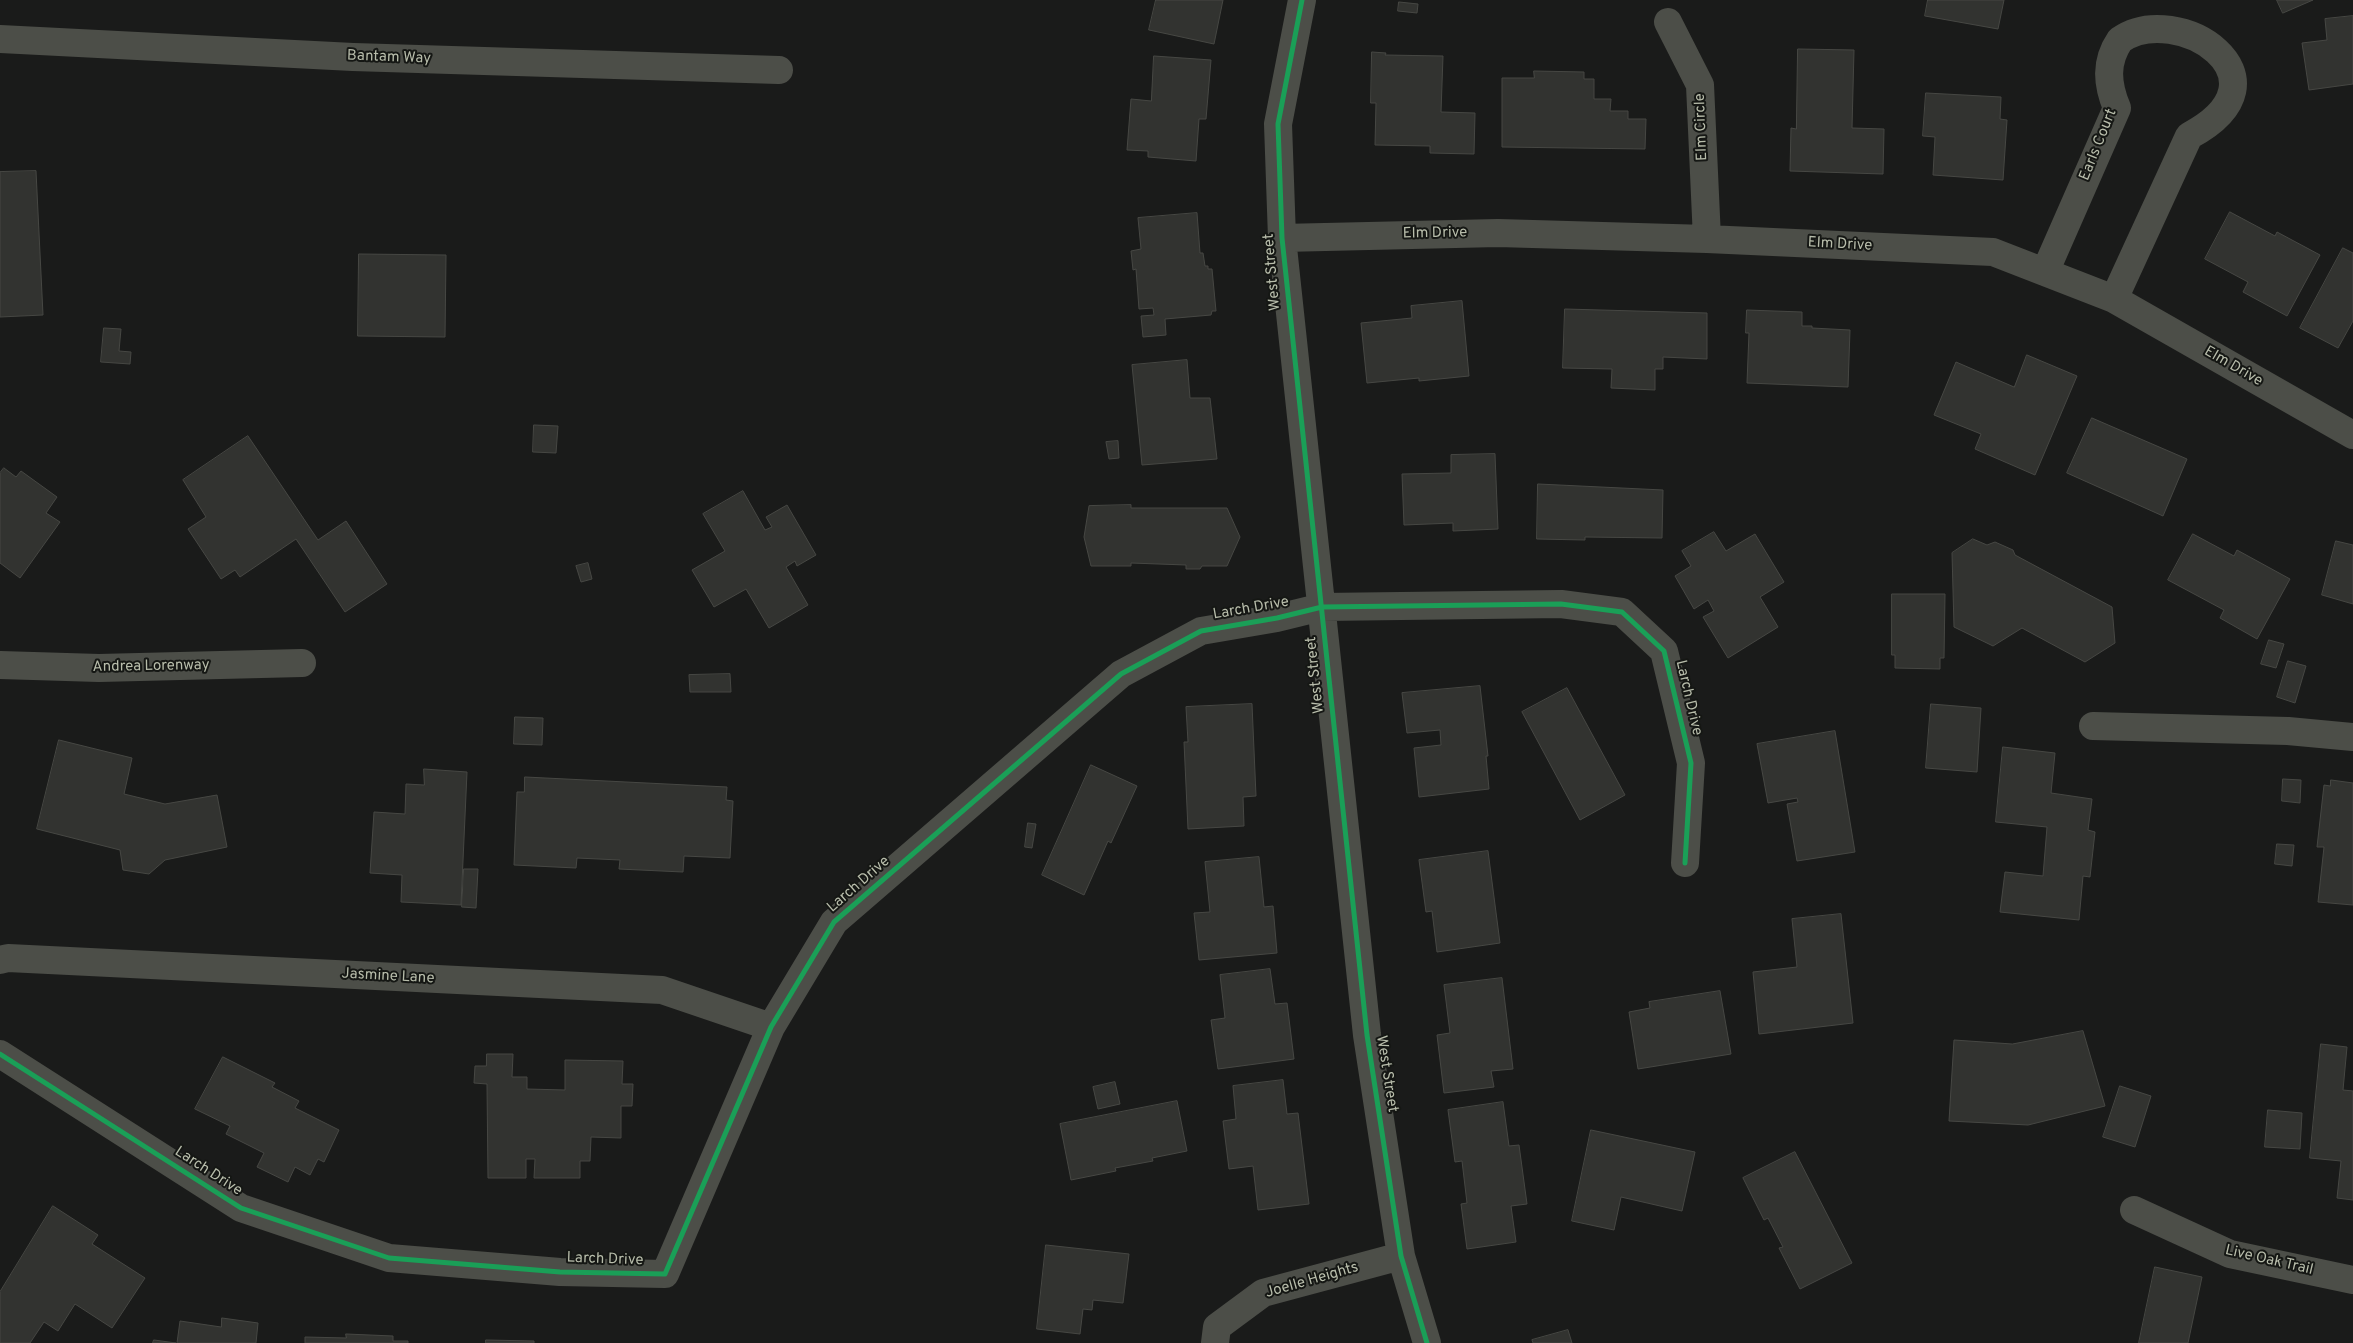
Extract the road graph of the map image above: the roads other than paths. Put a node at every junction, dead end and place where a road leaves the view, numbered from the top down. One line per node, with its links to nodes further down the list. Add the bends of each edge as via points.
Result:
1 (1302, 0): 5 (street, West Street, via 1278,124)
2 (1668, 22): 6 (street, Elm Circle, via 1700,85)
3 (0, 39): 4 (street, Bantam Way, via 353,57)
4 (779, 70)
5 (1282, 238): 6 (street, Elm Drive, via 1498,233); 10 (street, West Street)
6 (1707, 239): 7 (street, Elm Drive, via 1993,252)
7 (2045, 272): 8 (street, Elm Drive); 8 (street, Earls Court, via 2117,108 2108,75 2114,49 2126,32 2141,20 2161,14 2182,14 2201,21 2216,33 2228,50 2232,70 2231,91 2222,110 2208,126 2189,136)
8 (2114, 299): 9 (street, Elm Drive)
9 (2353, 435)
10 (1322, 607): 15 (street, Larch Drive, via 1561,604 1622,612 1664,651 1691,764); 17 (street, Larch Drive, via 1201,631 1121,674 834,922); 20 (street, West Street, via 1367,1035)
11 (302, 663): 12 (street, Andrea Lorenway, via 100,668)
12 (0, 666)
13 (2093, 726): 14 (street, via 2288,731)
14 (2353, 737)
15 (1685, 863)
16 (0, 960): 17 (street, Jasmine Lane, via 662,990)
17 (770, 1027): 18 (street, Larch Drive, via 665,1274 560,1272 389,1258 240,1208)
18 (0, 1054)
19 (2134, 1210): 21 (street, Live Oak Trail, via 2230,1254)
20 (1401, 1256): 22 (street, Joelle Heights, via 1263,1293 1217,1327); 23 (street, West Street)
21 (2353, 1280)
22 (1215, 1343)
23 (1427, 1343)

